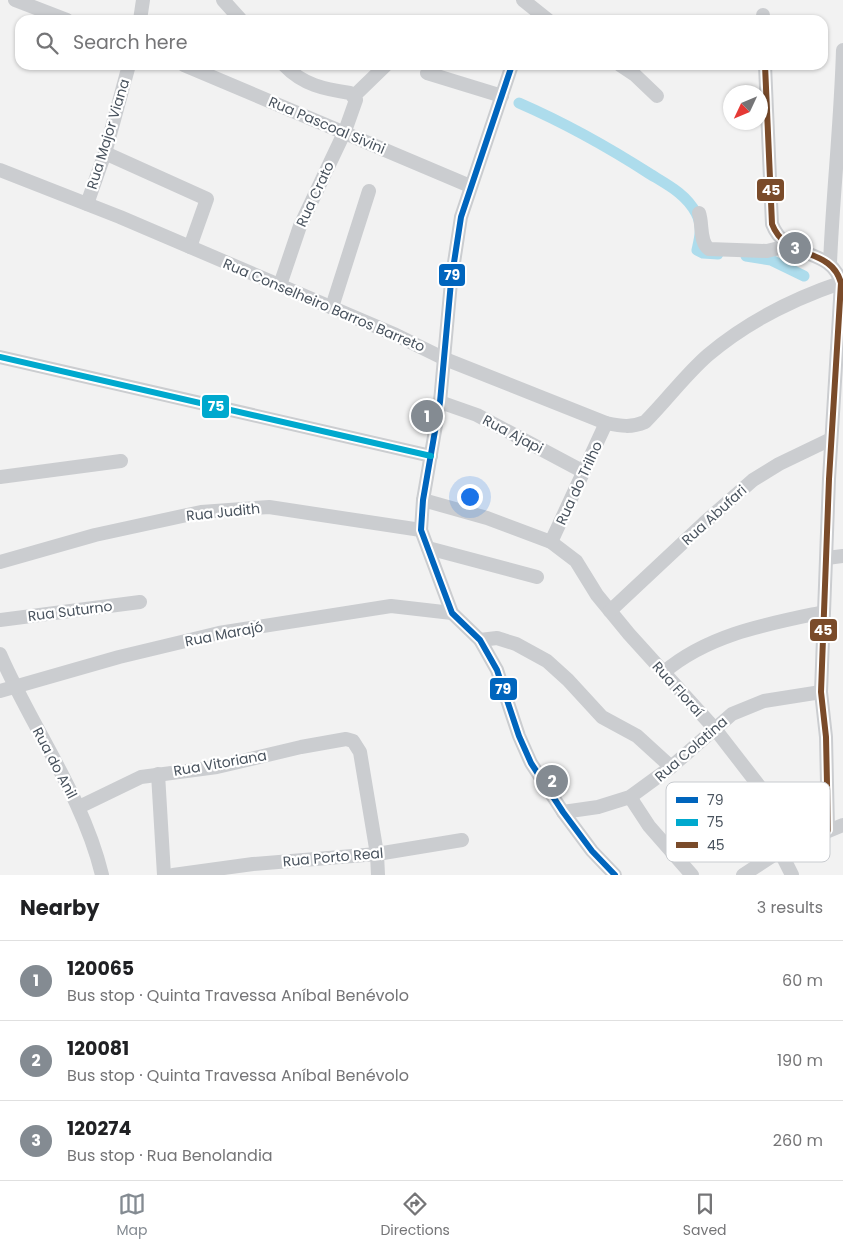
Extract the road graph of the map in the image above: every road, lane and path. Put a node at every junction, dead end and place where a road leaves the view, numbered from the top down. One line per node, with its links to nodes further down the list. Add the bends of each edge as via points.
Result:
1 (15, 0): 5 (street)
2 (143, 0): 6 (street)
3 (223, 0): 7 (street)
4 (527, 9): 8 (street)
5 (54, 15)
6 (141, 15)
7 (236, 15)
8 (538, 15)
9 (843, 50): 30 (street)
10 (129, 70): 22 (street, Rua Major Viana)
11 (196, 70): 21 (street, Rua Pascoal Sivini)
12 (290, 70): 20 (street, via 305,82)
13 (382, 70): 20 (street)
14 (510, 70): 18 (street)
15 (628, 70): 19 (street)
16 (765, 70): 28 (street, via 772,224 780,240)
17 (427, 73): 18 (street)
18 (502, 96): 24 (street)
19 (657, 96)
20 (355, 100): 21 (street, Rua Crato)
21 (345, 131): 24 (street, Rua Pascoal Sivini); 32 (street, Rua Crato, via 300,226)
22 (105, 154): 26 (street, Rua Major Viana); 29 (street, via 207,199)
23 (0, 170): 26 (street, Rua Conselheiro Barros Barreto)
24 (470, 186): 35 (street, via 452,272)
25 (369, 191): 33 (street)
26 (87, 204): 29 (street, Rua Conselheiro Barros Barreto)
27 (699, 213): 28 (street, via 706,247 714,250 767,251)
28 (788, 246): 30 (street)
29 (190, 247): 32 (street, Rua Conselheiro Barros Barreto)
30 (830, 263): 31 (street)
31 (842, 283): 37 (street, Rua Conselheiro Barros Barreto, via 794,300 720,345 696,366 645,422 636,426); 38 (street)
32 (280, 285): 33 (street, Rua Conselheiro Barros Barreto)
33 (332, 307): 35 (street, Rua Conselheiro Barros Barreto)
34 (0, 358): 39 (street)
35 (445, 358): 36 (street); 37 (street, Rua Conselheiro Barros Barreto)
36 (440, 402): 39 (street); 41 (street, Rua Ajapi, via 477,415)
37 (606, 423): 41 (street, Rua do Trilho)
38 (836, 431): 48 (street); 52 (street, Rua Abufari, via 753,480)
39 (431, 456): 43 (street)
40 (121, 461): 42 (street)
41 (584, 472): 45 (street, Rua do Trilho)
42 (0, 476)
43 (423, 500): 44 (street); 45 (street, Rua Floraí, via 487,518)
44 (421, 530): 46 (street); 49 (street, Rua Judith, via 269,507 201,512 95,535)
45 (551, 542): 52 (street, Rua Floraí, via 576,561)
46 (428, 548): 50 (street); 54 (street)
47 (843, 556): 48 (street)
48 (826, 558): 53 (street)
49 (0, 562)
50 (537, 577)
51 (140, 602): 55 (street, Rua Suturno)
52 (610, 611): 58 (street, Rua Floraí)
53 (824, 612): 58 (street, via 724,636 678,660); 61 (street)
54 (452, 613): 56 (street); 59 (street, Rua Marajó, via 391,606 228,631)
55 (0, 620)
56 (480, 640): 63 (street, via 497,638 516,644 547,662 597,713 637,736); 69 (street, via 497,670 531,763)
57 (0, 654): 59 (street, Rua do Anil)
58 (664, 672): 62 (street, Rua Floraí)
59 (14, 686): 60 (street, Rua Marajó); 68 (street, Rua do Anil)
60 (0, 691)
61 (821, 692): 62 (street, Rua Colatina, via 764,701 732,714); 66 (street)
62 (715, 729): 63 (street, Rua Colatina); 65 (street, Rua Floraí)
63 (671, 767): 67 (street, Rua Colatina)
64 (158, 774): 68 (street, Rua Vitoriana, via 127,783); 74 (street, Rua Vitoriana, via 217,766 346,739 353,741 360,752); 79 (street)
65 (756, 782)
66 (827, 782)
67 (630, 797): 69 (street, Rua Colatina, via 598,807); 73 (street)
68 (79, 807): 78 (street, Rua do Anil)
69 (563, 812): 82 (street)
70 (843, 825): 71 (street)
71 (830, 829)
72 (462, 840): 74 (street, Rua Porto Real)
73 (666, 845)
74 (377, 854): 80 (street, Rua Porto Real, via 253,864); 81 (street)
75 (681, 862): 83 (street)
76 (763, 862): 84 (street)
77 (786, 862): 85 (street)
78 (102, 875)
79 (164, 875)
80 (173, 875)
81 (378, 875)
82 (615, 875)
83 (692, 875)
84 (743, 875)
85 (792, 875)

